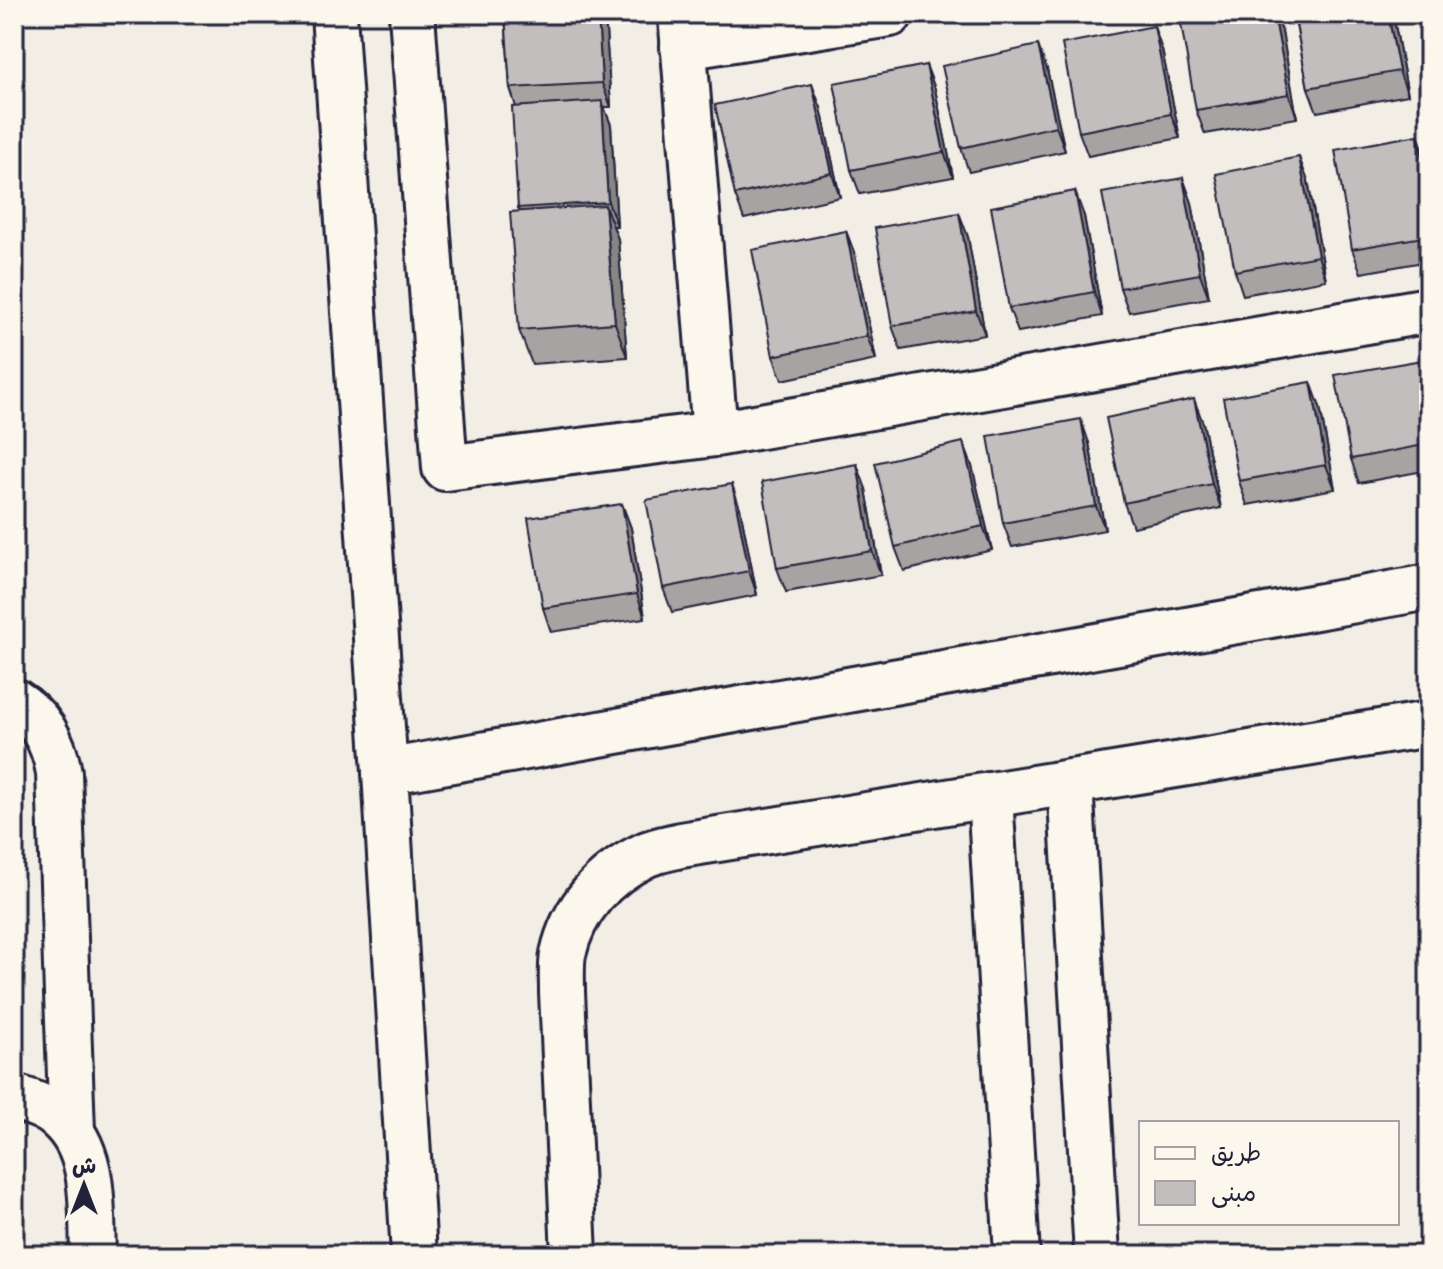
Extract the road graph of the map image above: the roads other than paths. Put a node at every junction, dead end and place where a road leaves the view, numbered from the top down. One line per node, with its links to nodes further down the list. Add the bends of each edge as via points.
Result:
1 (334, 14): 10 (street)
2 (412, 14): 6 (street, via 445,468)
3 (890, 14): 4 (street)
4 (682, 31): 6 (street)
5 (1429, 310): 6 (street)
6 (715, 434)
7 (1429, 587): 10 (street)
8 (14, 701): 14 (street, via 46,732 59,773)
9 (1429, 724): 11 (street)
10 (385, 772): 16 (street)
11 (1070, 782): 12 (street); 19 (street)
12 (990, 795): 17 (street, via 681,845 647,854 616,871 591,894 572,923 562,957); 18 (street)
13 (14, 1097): 14 (street, via 40,1106)
14 (72, 1131): 15 (street, via 88,1174)
15 (93, 1255)
16 (414, 1255)
17 (574, 1255)
18 (1017, 1255)
19 (1097, 1255)

